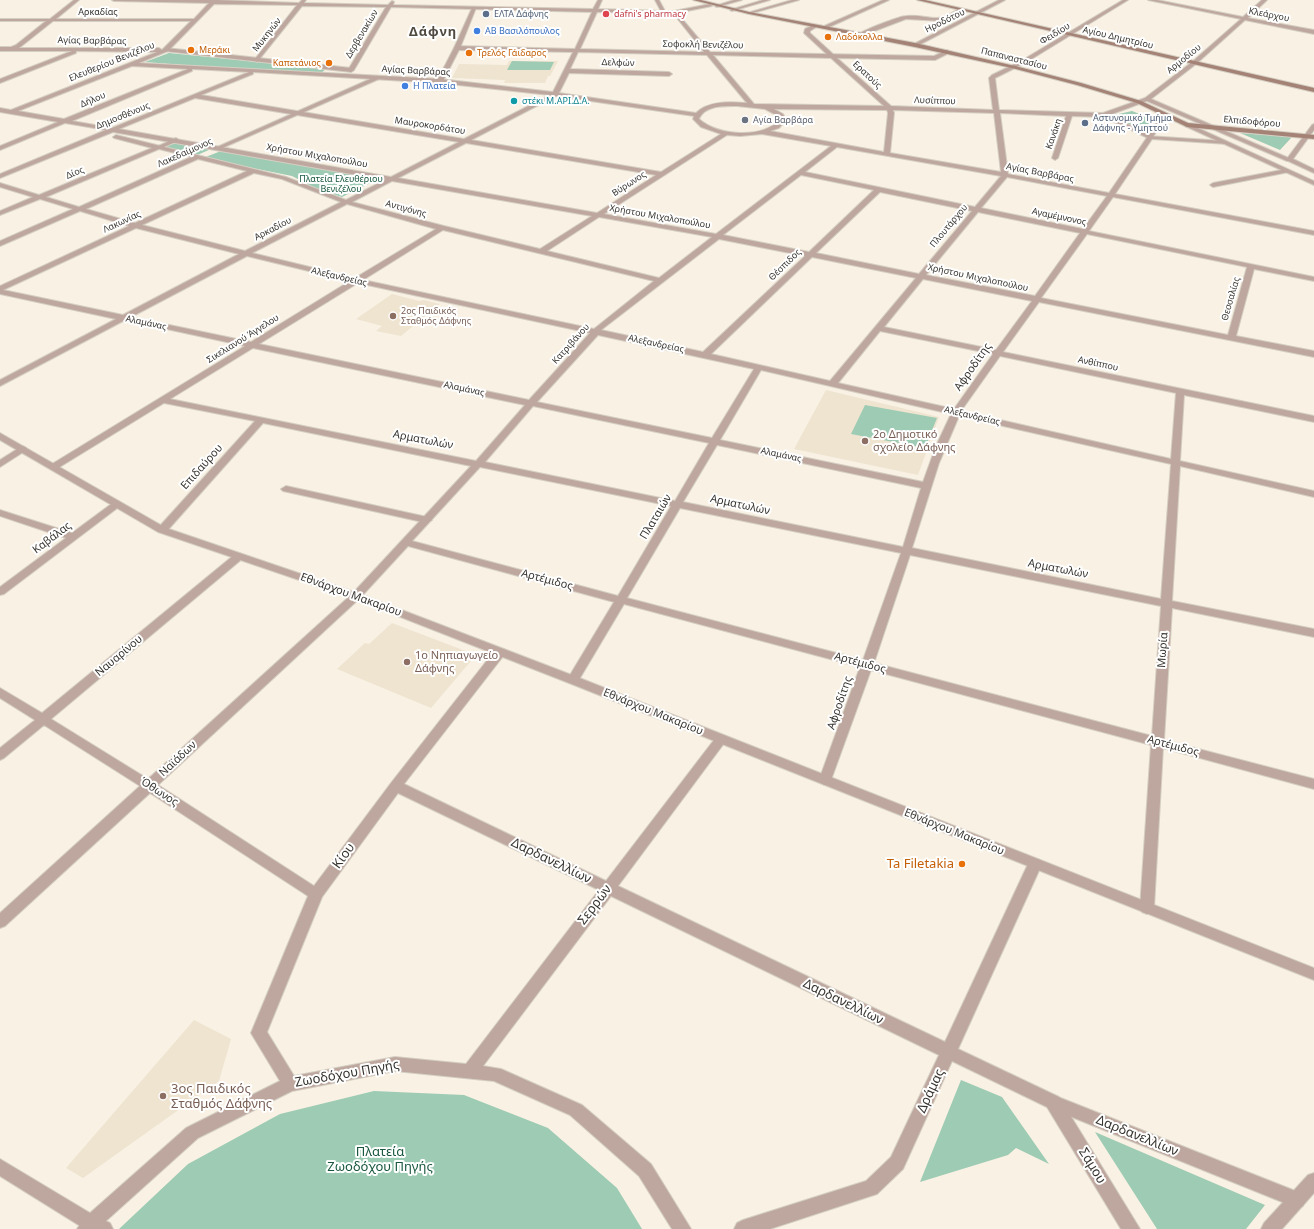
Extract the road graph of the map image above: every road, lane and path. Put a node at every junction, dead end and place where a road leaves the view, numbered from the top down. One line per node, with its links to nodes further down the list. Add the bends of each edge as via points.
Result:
1 (76, 0): 35 (street)
2 (114, 0): 17 (street)
3 (392, 0): 22 (street, Δερβενακίων)
4 (477, 0): 24 (street)
5 (600, 0): 26 (street)
6 (657, 0): 29 (street)
7 (695, 0): 20 (main road, Παπαναστασίου)
8 (740, 0): 23 (street)
9 (768, 0): 21 (street)
10 (797, 0): 28 (street)
11 (887, 0): 38 (street)
12 (919, 0): 25 (main road, Αγίου Δημητρίου)
13 (1003, 0): 32 (street, Ηροδότου)
14 (1126, 0): 41 (street, Φειδίου)
15 (1150, 0): 18 (street, Κλεάρχου)
16 (1265, 0): 33 (street, Αρμοδίου)
17 (214, 1): 19 (street); 36 (street, Ελευθερίου Βενιζέλου)
18 (1166, 1): 33 (street, Κλεάρχου)
19 (303, 2): 22 (street); 53 (street, Μυκηνών)
20 (710, 5): 23 (main road, Παπαναστασίου); 30 (street)
21 (749, 5): 27 (street); 28 (street, via 750,8)
22 (389, 6): 24 (street); 58 (street, Δερβενακίων)
23 (717, 6): 27 (main road, Παπαναστασίου)
24 (474, 8): 26 (street, via 520,6); 43 (street)
25 (961, 9): 32 (main road, Αγίου Δημητρίου); 40 (street, via 951,17 941,20 905,17)
26 (595, 10): 29 (street); 48 (street)
27 (732, 10): 31 (main road, Παπαναστασίου)
28 (762, 10): 31 (street)
29 (664, 12): 30 (street)
30 (674, 12): 51 (street)
31 (749, 13): 37 (main road, Παπαναστασίου)
32 (978, 13): 41 (main road, Αγίου Δημητρίου); 42 (street, Ηροδότου)
33 (1243, 18): 39 (street, Κλεάρχου); 54 (street, Αρμοδίου)
34 (0, 20): 35 (street, Αρκαδίας)
35 (52, 20): 36 (street, Αρκαδίας); 45 (street)
36 (196, 20): 47 (street, Ελευθερίου Βενιζέλου)
37 (815, 26): 38 (main road, Παπαναστασίου); 52 (street, Ερατούς, via 807,30 807,33)
38 (825, 27): 40 (main road, Παπαναστασίου)
39 (1314, 32)
40 (862, 34): 42 (main road, Παπαναστασίου)
41 (1070, 35): 54 (main road, Αγίου Δημητρίου); 56 (street, Φειδίου)
42 (915, 44): 49 (main road, Παπαναστασίου)
43 (457, 48): 48 (street, Σοφοκλή Βενιζέλου); 65 (street)
44 (0, 49): 45 (street, Αγίας Βαρβάρας)
45 (11, 49): 46 (street, Αγίας Βαρβάρας); 50 (street)
46 (81, 50): 47 (street, Αγίας Βαρβάρας); 64 (street)
47 (166, 50): 53 (street, Αγίας Βαρβάρας); 55 (street, Ελευθερίου Βενιζέλου)
48 (576, 50): 51 (street, Σοφοκλή Βενιζέλου); 59 (street)
49 (947, 52): 52 (street, Σοφοκλή Βενιζέλου, via 935,58); 56 (main road, Παπαναστασίου)
50 (0, 53)
51 (709, 53): 52 (street, Σοφοκλή Βενιζέλου); 71 (street)
52 (832, 56): 73 (street, Ερατούς)
53 (257, 60): 58 (street, Αγίας Βαρβάρας)
54 (1194, 63): 66 (main road, Αγίου Δημητρίου); 69 (street, Αρμοδίου)
55 (132, 64): 57 (street, Αγίας Βαρβάρας); 75 (street, Ελευθερίου Βενιζέλου)
56 (1013, 67): 70 (main road, Παπαναστασίου); 76 (street, via 992,78)
57 (193, 68): 60 (street, Αγίας Βαρβάρας); 83 (street, Δήλου)
58 (351, 70): 62 (street, Δερβενακίων)
59 (566, 71): 61 (street, Δελφών); 67 (street)
60 (253, 72): 62 (street, Αγίας Βαρβάρας); 68 (street, Δημοσθένους)
61 (669, 74)
62 (345, 76): 63 (street, Αγίας Βαρβάρας)
63 (377, 78): 65 (street, Αγίας Βαρβάρας); 77 (street, Λακεδαίμονος)
64 (0, 81)
65 (440, 81): 67 (street, Αγίας Βαρβάρας)
66 (1314, 90)
67 (556, 93): 78 (street, Αγίας Βαρβάρας); 94 (street, Αρκαδίου)
68 (194, 96): 77 (street, Μαυροκορδάτου); 87 (street, Δημοσθένους)
69 (1147, 99): 70 (street, Αρμοδίου); 86 (street)
70 (1138, 102): 80 (street, Αρμοδίου); 81 (main road, Παπαναστασίου)
71 (751, 104): 72 (street, Αγίας Βαρβάρας); 78 (street, Αγίας Βαρβάρας, via 723,104 702,110)
72 (766, 107): 73 (street, Λυσίππου); 88 (street, Αγίας Βαρβάρας, via 781,115 783,120 773,129)
73 (889, 108): 76 (street, Λυσίππου); 100 (street, via 891,113)
74 (0, 110): 75 (street, Χρήστου Μιχαλοπούλου)
75 (11, 112): 82 (street, Ελευθερίου Βενιζέλου); 83 (street, Χρήστου Μιχαλοπούλου)
76 (997, 112): 79 (street, Λυσίππου); 109 (street)
77 (299, 114): 94 (street, Μαυροκορδάτου); 99 (street, Λακεδαίμονος)
78 (697, 115): 89 (street, Αγίας Βαρβάρας, via 699,124)
79 (1069, 115): 80 (street, Λυσίππου); 102 (street, Κανάκη)
80 (1104, 115): 91 (street)
81 (1165, 115): 84 (main road, Παπαναστασίου); 91 (street, Αφροδίτης)
82 (0, 117)
83 (64, 122): 87 (street, Χρήστου Μιχαλοπούλου); 97 (street, Δήλου)
84 (1187, 125): 86 (main road, Ελπιδοφόρου); 95 (street, Παπαναστασίου)
85 (1314, 126): 90 (street)
86 (1218, 128): 90 (main road, Ελπιδοφόρου); 103 (street)
87 (111, 130): 93 (street, Χρήστου Μιχαλοπούλου); 98 (street, Αντιγόνης, via 110,134 120,139); 110 (street, Δημοσθένους)
88 (763, 132): 89 (street, Αγίας Βαρβάρας); 96 (street, Αγίας Βαρβάρας)
89 (726, 133): 108 (street, Βύρωνος)
90 (1307, 136): 92 (main road, Ελπιδοφόρου); 103 (street)
91 (1150, 137): 95 (street); 116 (street, Αφροδίτης)
92 (1314, 137)
93 (176, 140): 98 (street, Δίος); 99 (street, Χρήστου Μιχαλοπούλου)
94 (467, 141): 108 (street, Μαυροκορδάτου); 111 (street, Αρκαδίου)
95 (1225, 143): 105 (street, Παπαναστασίου)
96 (836, 145): 100 (street, Αγίας Βαρβάρας); 107 (street, Κατριβάνου)
97 (0, 148)
98 (157, 148): 101 (street, Αντιγόνης); 117 (street, Δίος)
99 (218, 148): 101 (street, Λακεδαίμονος); 111 (street, Χρήστου Μιχαλοπούλου)
100 (887, 154): 109 (street, Αγίας Βαρβάρας)
101 (196, 158): 104 (street, Αντιγόνης); 119 (street, Λακεδαίμονος)
102 (1055, 158)
103 (1289, 160): 106 (street)
104 (252, 171): 118 (street, Αντιγόνης, via 284,178); 123 (street, Λακωνίας)
105 (1287, 171): 112 (street, Παπαναστασίου); 114 (street)
106 (1314, 171)
107 (800, 173): 115 (street, Αγαμέμνονος); 127 (street, Κατριβάνου)
108 (662, 174): 122 (street, Βύρωνος)
109 (1005, 175): 116 (street, Αγίας Βαρβάρας); 120 (street, Πλουτάρχου)
110 (0, 176)
111 (393, 179): 118 (street, Αρκαδίου); 122 (street, Χρήστου Μιχαλοπούλου)
112 (1314, 183)
113 (0, 185): 117 (street, Αλεξανδρείας)
114 (1213, 186)
115 (879, 189): 120 (street, Αγαμέμνονος); 131 (street, Θέσπιδος)
116 (1111, 195): 125 (street, Αφροδίτης); 126 (street, Αγίας Βαρβάρας)
117 (40, 197): 119 (street, Αλεξανδρείας); 121 (street, Δίος)
118 (346, 202): 124 (street, Αντιγόνης); 130 (street, Αρκαδίου)
119 (79, 209): 123 (street, Αλεξανδρείας); 128 (street, Λακεδαίμονος)
120 (977, 209): 125 (street, Αγαμέμνονος); 133 (street, Πλουτάρχου)
121 (0, 213)
122 (597, 215): 127 (street, Χρήστου Μιχαλοπούλου); 129 (street, Βύρωνος)
123 (136, 226): 130 (street, Αλεξανδρείας); 137 (street, Λακωνίας)
124 (442, 228): 129 (street, Αντιγόνης); 136 (street, Σικελιανού Άγγελου)
125 (1085, 232): 132 (street, Αγαμέμνονος); 139 (street, Αφροδίτης)
126 (1314, 233)
127 (717, 236): 131 (street, Χρήστου Μιχαλοπούλου); 135 (street, Κατριβάνου)
128 (0, 244)
129 (542, 251): 135 (street, Αντιγόνης)
130 (245, 254): 136 (street, Αλεξανδρείας); 140 (street, Αρκαδίου)
131 (811, 254): 133 (street, Χρήστου Μιχαλοπούλου); 147 (street, Θέσπιδος)
132 (1251, 266): 134 (street, Αγαμέμνονος); 143 (street, Θεσσαλίας)
133 (922, 276): 139 (street, Χρήστου Μιχαλοπούλου); 141 (street, Πλουτάρχου)
134 (1314, 279)
135 (659, 280): 142 (street, Κατριβάνου)
136 (356, 281): 142 (street, Αλεξανδρείας); 144 (street, Σικελιανού Άγγελου)
137 (0, 289)
138 (0, 292): 140 (street, Αλαμάνας)
139 (1037, 300): 143 (street, Χρήστου Μιχαλοπούλου); 145 (street, Αφροδίτης)
140 (123, 318): 144 (street, Αλαμάνας); 149 (street, Αρκαδίου)
141 (878, 328): 145 (street, Ανθίππου); 150 (street, Πλουτάρχου)
142 (596, 331): 147 (street, Αλεξανδρείας); 153 (street, Κατριβάνου)
143 (1231, 338): 146 (street, Χρήστου Μιχαλοπούλου)
144 (252, 345): 152 (street, Σικελιανού Άγγελου); 153 (street, Αλαμάνας)
145 (998, 353): 151 (street, Ανθίππου); 154 (street, Αφροδίτης)
146 (1314, 354)
147 (705, 355): 148 (street, Αλεξανδρείας)
148 (759, 367): 150 (street, Αλεξανδρείας); 158 (street, Πλαταιών)
149 (0, 383)
150 (832, 384): 154 (street, Αλεξανδρείας)
151 (1180, 392): 155 (street, Ανθίππου); 160 (street, Μωρία)
152 (162, 400): 156 (street, Αρματωλών); 163 (street, Σικελιανού Άγγελου)
153 (531, 403): 158 (street, Αλαμάνας); 161 (street, Κατριβάνου)
154 (956, 412): 160 (street, Αλεξανδρείας); 164 (street, Αφροδίτης)
155 (1314, 419)
156 (260, 421): 161 (street, Αρματωλών); 171 (street, Επιδαύρου)
157 (0, 436): 159 (street, Εθνάρχου Μακαρίου)
158 (715, 442): 164 (street, Αλαμάνας); 168 (street, Πλαταιών)
159 (22, 449): 162 (street); 163 (street, Εθνάρχου Μακαρίου)
160 (1175, 462): 166 (street, Αλεξανδρείας); 179 (street, Μωρία)
161 (479, 463): 168 (street, Αρματωλών); 170 (street, Κατριβάνου)
162 (0, 464)
163 (55, 466): 167 (street, Εθνάρχου Μακαρίου)
164 (927, 486): 174 (street, Αφροδίτης)
165 (286, 489): 170 (street)
166 (1314, 494)
167 (118, 504): 171 (street, Εθνάρχου Μακαρίου); 172 (street, Καβάλας)
168 (677, 505): 174 (street, Αρματωλών); 178 (street, Πλαταιών)
169 (0, 513): 172 (street)
170 (427, 520): 173 (street, Κατριβάνου)
171 (162, 530): 175 (street, Εθνάρχου Μακαρίου)
172 (74, 537): 176 (street, Καβάλας)
173 (406, 543): 177 (street, Κατριβάνου); 178 (street, Αρτέμιδος)
174 (906, 552): 179 (street, Αρματωλών); 182 (street, Αφροδίτης)
175 (238, 557): 177 (street, Εθνάρχου Μακαρίου); 185 (street, Ναυαρίνου)
176 (0, 592)
177 (356, 596): 181 (street, Εθνάρχου Μακαρίου); 191 (street, Ναϊάδων)
178 (621, 600): 182 (street, Αρτέμιδος); 183 (street, Πλαταιών)
179 (1166, 603): 180 (street, Αρματωλών); 187 (street, Μωρία)
180 (1314, 633)
181 (500, 652): 183 (street, Εθνάρχου Μακαρίου); 192 (street, Κίου)
182 (866, 664): 187 (street, Αρτέμιδος); 189 (street, Αφροδίτης)
183 (574, 680): 186 (street, Εθνάρχου Μακαρίου)
184 (0, 692): 185 (street, Όθωνος)
185 (43, 719): 188 (street, Ναυαρίνου); 191 (street, Όθωνος)
186 (721, 739): 189 (street, Εθνάρχου Μακαρίου); 194 (street, Σερρών)
187 (1157, 742): 190 (street, Αρτέμιδος); 196 (street, Μωρία)
188 (0, 755)
189 (825, 780): 193 (street, Εθνάρχου Μακαρίου)
190 (1314, 784)
191 (149, 786): 195 (street, Όθωνος); 197 (street, Ναϊάδων)
192 (396, 786): 194 (street, Δαρδανελλίων); 195 (street, Κίου)
193 (1035, 864): 196 (street, Εθνάρχου Μακαρίου); 199 (street, Δράμας)
194 (608, 888): 199 (street, Δαρδανελλίων); 200 (street, Σερρών)
195 (316, 894): 201 (street, Κίου, via 259,1034)
196 (1147, 908): 198 (street, Εθνάρχου Μακαρίου)
197 (0, 922)
198 (1314, 974)
199 (948, 1052): 202 (street, Δαρδανελλίων); 208 (street, Δράμας, via 897,1163 871,1188)
200 (470, 1071): 201 (street, Ζωοδόχου Πηγής, via 395,1064); 207 (street, Ζωοδόχου Πηγής, via 496,1074 576,1110 645,1170)
201 (290, 1084): 206 (street, Ζωοδόχου Πηγής, via 192,1133)
202 (1053, 1102): 205 (street, Δαρδανελλίων); 209 (street, Σάμου)
203 (0, 1167): 206 (street, Ζωοδόχου Πηγής)
204 (1314, 1182): 205 (street)
205 (1297, 1200): 210 (street)
206 (94, 1227)
207 (682, 1229)
208 (743, 1229)
209 (1131, 1229)
210 (1270, 1229)

